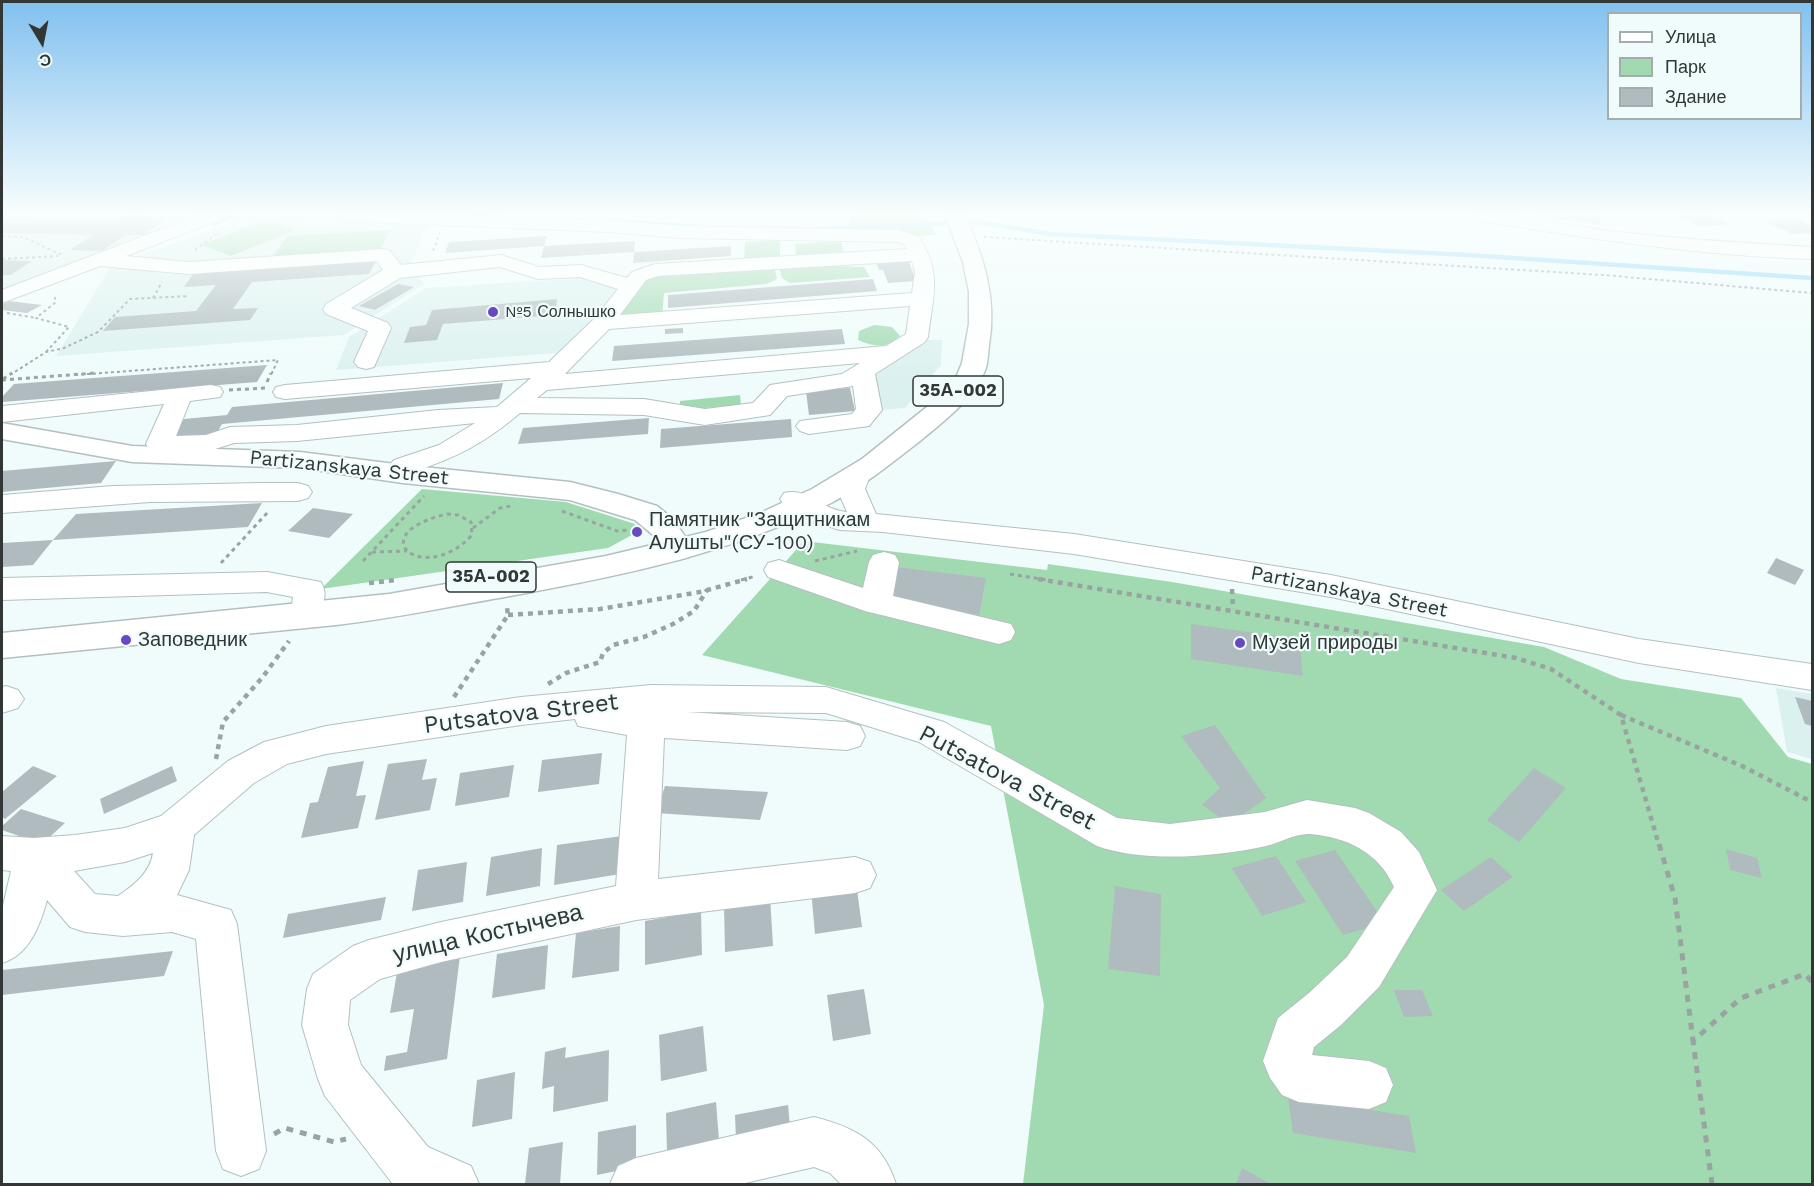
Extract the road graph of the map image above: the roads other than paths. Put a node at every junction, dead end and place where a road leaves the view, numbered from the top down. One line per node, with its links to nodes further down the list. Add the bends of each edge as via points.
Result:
1 (73, 270): 10 (street)
2 (411, 270): 9 (street)
3 (530, 270): 13 (street, via 581,271)
4 (654, 270): 13 (street, via 639,276)
5 (871, 270): 12 (street)
6 (924, 270): 15 (street)
7 (961, 270): 33 (main road, via 968,324 968,369 903,434)
8 (972, 270): 31 (main road, 35А-002, via 982,294 982,327 974,367 964,385 890,454)
9 (405, 271): 18 (street, via 334,309 381,328)
10 (52, 278): 11 (street); 14 (street)
11 (2, 279)
12 (876, 280)
13 (631, 286): 16 (street)
14 (2, 297)
15 (922, 298): 16 (street); 17 (street, via 917,337)
16 (603, 323): 21 (street)
17 (895, 352): 19 (street); 20 (street)
18 (366, 362)
19 (671, 371): 21 (street); 26 (street)
20 (863, 372): 26 (street, via 849,380 779,390 761,410 705,417); 28 (street, via 869,410 860,421)
21 (548, 376): 22 (street); 25 (street)
22 (274, 390)
23 (211, 392): 24 (street)
24 (180, 395): 25 (street, via 159,444 209,443 230,435 297,433); 27 (street)
25 (510, 410): 26 (street, via 645,407); 30 (street, via 448,451 404,466 399,470)
26 (670, 411)
27 (2, 414)
28 (809, 426)
29 (2, 431): 30 (main road, Partizanskaya Street, via 132,454 300,460)
30 (403, 474): 37 (main road, Partizanskaya Street, via 570,491 608,500 646,513)
31 (855, 478): 33 (main road, 35А-002); 35 (street, via 851,489)
32 (291, 492): 34 (street, via 85,495)
33 (810, 497): 35 (street, Partizanskaya Street, via 821,515); 36 (main road)
34 (2, 504)
35 (862, 519): 36 (street); 46 (street, Partizanskaya Street, via 1074,544 1331,586 1639,651)
36 (755, 521): 37 (main road)
37 (671, 539): 42 (main road, 35А-002, via 623,553); 45 (main road, via 632,563)
38 (885, 562): 41 (street)
39 (779, 570): 41 (street)
40 (2, 589): 42 (street, via 267,582 310,590)
41 (876, 603): 43 (street, via 938,621)
42 (301, 619): 44 (main road, 35А-002)
43 (999, 632)
44 (2, 636)
45 (2, 646)
46 (1812, 677)
47 (557, 707): 48 (street); 50 (street, Putsatova Street, via 326,741 277,752 241,772); 56 (street, Putsatova Street, via 651,698 826,700 930,732 1111,834 1170,841 1265,829 1307,817 1355,825 1387,844 1405,865 1416,890 1363,972 1294,1034 1287,1061 1299,1078)
48 (644, 732): 49 (street, via 755,730); 53 (street)
49 (847, 736)
50 (174, 828): 51 (street, Putsatova Street, via 125,844 75,853); 54 (street, via 175,846 165,881 146,902)
51 (18, 854): 54 (street, via 85,913); 55 (street, via 25,907)
52 (855, 875): 53 (street, улица Костычева)
53 (636, 901): 58 (street, улица Костычева, via 369,961 329,989 325,1025 342,1079)
54 (123, 916): 57 (street, via 172,913 216,924)
55 (2, 943)
56 (1369, 1085)
57 (242, 1151)
58 (415, 1159)
59 (636, 1185): 60 (street, via 814,1142 839,1149 861,1167)
60 (870, 1185)

